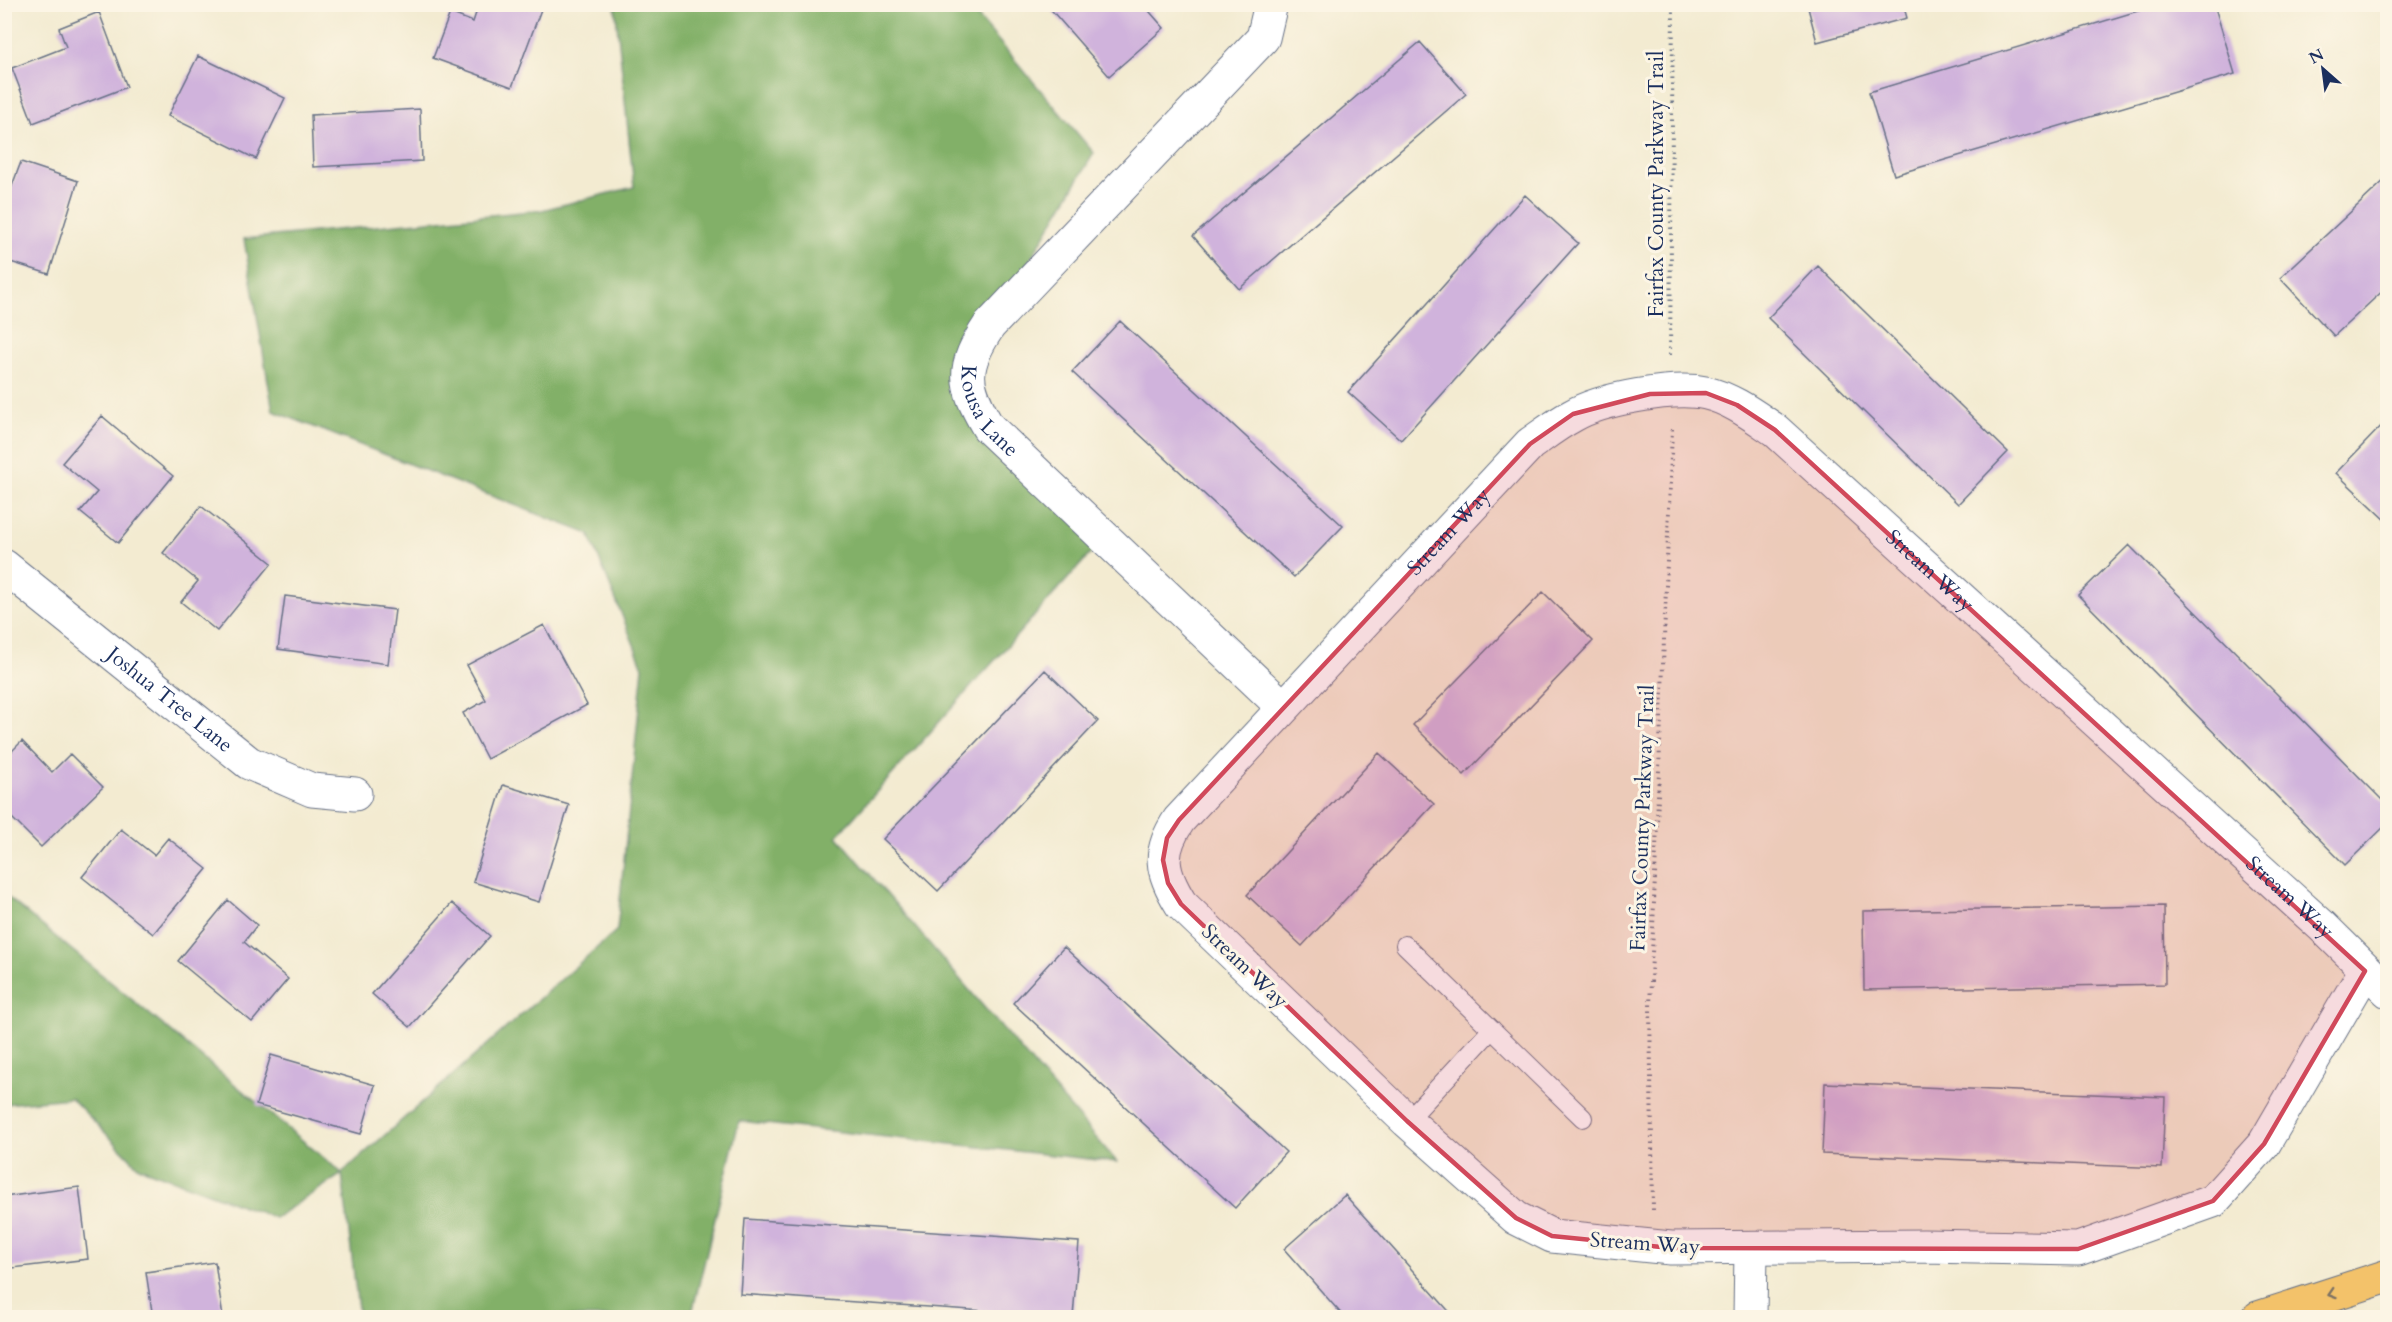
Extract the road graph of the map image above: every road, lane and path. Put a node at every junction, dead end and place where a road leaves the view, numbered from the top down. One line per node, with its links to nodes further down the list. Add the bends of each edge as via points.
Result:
1 (1271, 4): 6 (street, Kousa Lane, via 1263,38 989,326 972,351 968,378 972,400 988,427)
2 (1673, 4): 3 (path, Fairfax County Parkway Trail)
3 (1670, 363)
4 (1672, 419): 13 (path, Fairfax County Parkway Trail, via 1650,1006)
5 (4, 566): 7 (street, Joshua Tree Lane, via 249,763 312,790)
6 (1283, 707): 9 (street, Stream Way, via 1530,444 1573,414 1620,400 1671,392 1706,393 1737,405 1775,430 2322,926); 12 (street, Stream Way, via 1167,838 1163,860 1168,883 1181,904)
7 (355, 794)
8 (1405, 945): 10 (lane)
9 (2376, 981): 14 (street, Stream Way, via 2264,1143 2213,1202 2078,1249)
10 (1492, 1029): 11 (lane); 12 (lane)
11 (1584, 1118)
12 (1407, 1121): 14 (street, Stream Way, via 1516,1218 1552,1236 1671,1248)
13 (1653, 1217)
14 (1751, 1249): 16 (street)
15 (2388, 1276): 17 (highway, one-way to 17)
16 (1750, 1317)
17 (2258, 1317)

